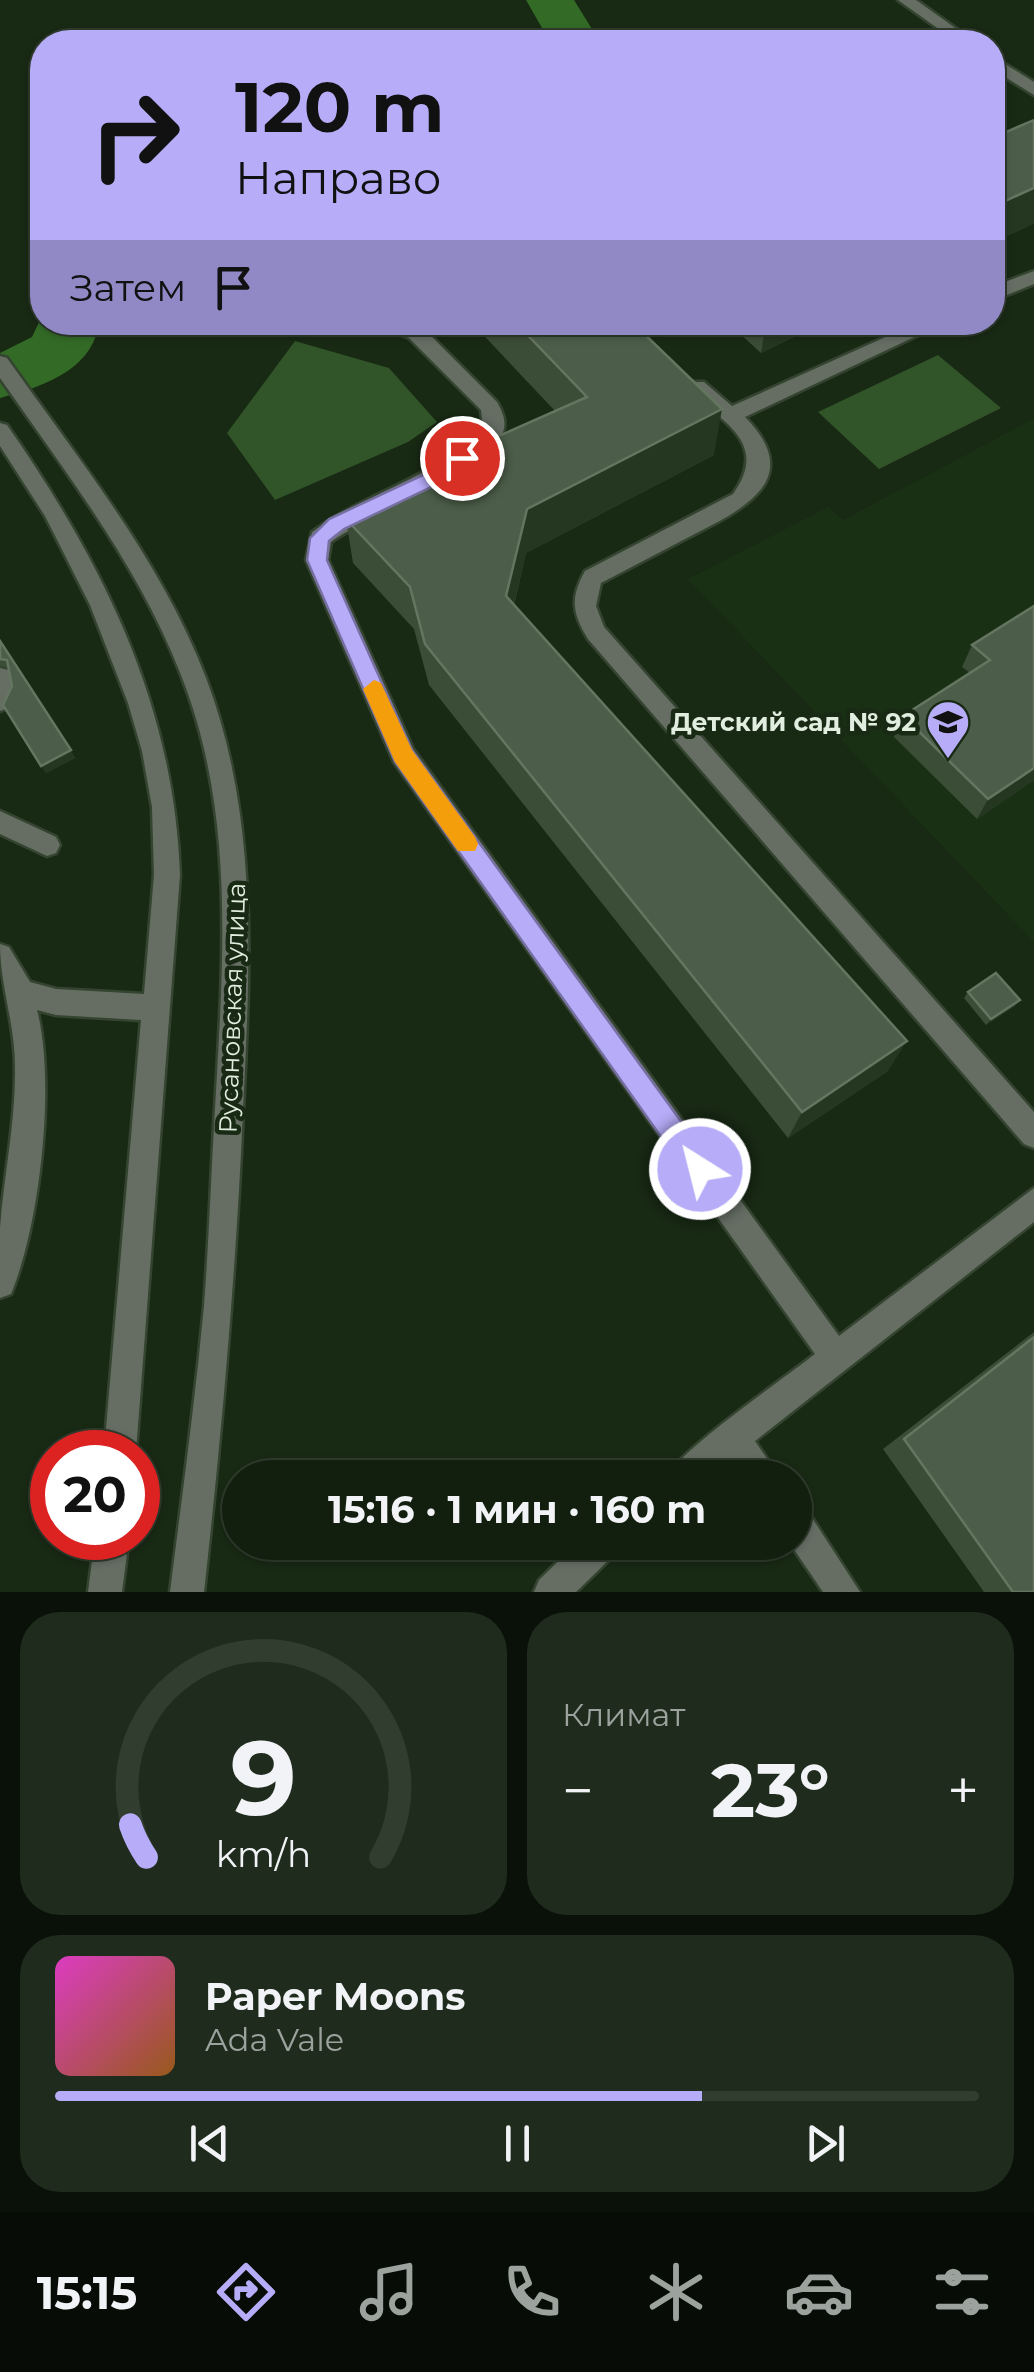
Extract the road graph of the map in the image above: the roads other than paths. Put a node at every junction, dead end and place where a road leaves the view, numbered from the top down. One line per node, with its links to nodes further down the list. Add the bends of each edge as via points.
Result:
1 (906, 0): 2 (street)
2 (950, 30)
3 (1005, 70): 4 (street)
4 (1034, 90)
5 (1034, 277): 6 (street)
6 (1005, 289)
7 (419, 335): 23 (street, via 490,407 493,430 441,474 336,524 320,538 317,560 403,755)
8 (907, 335): 11 (street)
9 (0, 363): 32 (street, Русановская улица, via 163,606 220,755 236,860 238,941 219,1306)
10 (686, 376): 11 (street)
11 (728, 416): 20 (street, via 753,439 762,460 757,481 741,500 593,578 584,592 584,615)
12 (7, 440): 19 (street, via 58,516 142,712 163,799 167,875)
13 (0, 677): 14 (street)
14 (0, 701)
15 (0, 822): 16 (street)
16 (47, 846)
17 (0, 956): 18 (street)
18 (19, 992): 19 (street, via 56,1002); 22 (street, via 31,1077 28,1150)
19 (157, 1008): 24 (street)
20 (1034, 1134)
21 (1034, 1203): 23 (street)
22 (0, 1282)
23 (834, 1355): 25 (street)
24 (122, 1430)
25 (730, 1437): 26 (street); 27 (street)
26 (703, 1460)
27 (749, 1460)
28 (812, 1547): 34 (street)
29 (109, 1560): 31 (street)
30 (585, 1560): 33 (street)
31 (105, 1592)
32 (187, 1592)
33 (552, 1592)
34 (842, 1592)

